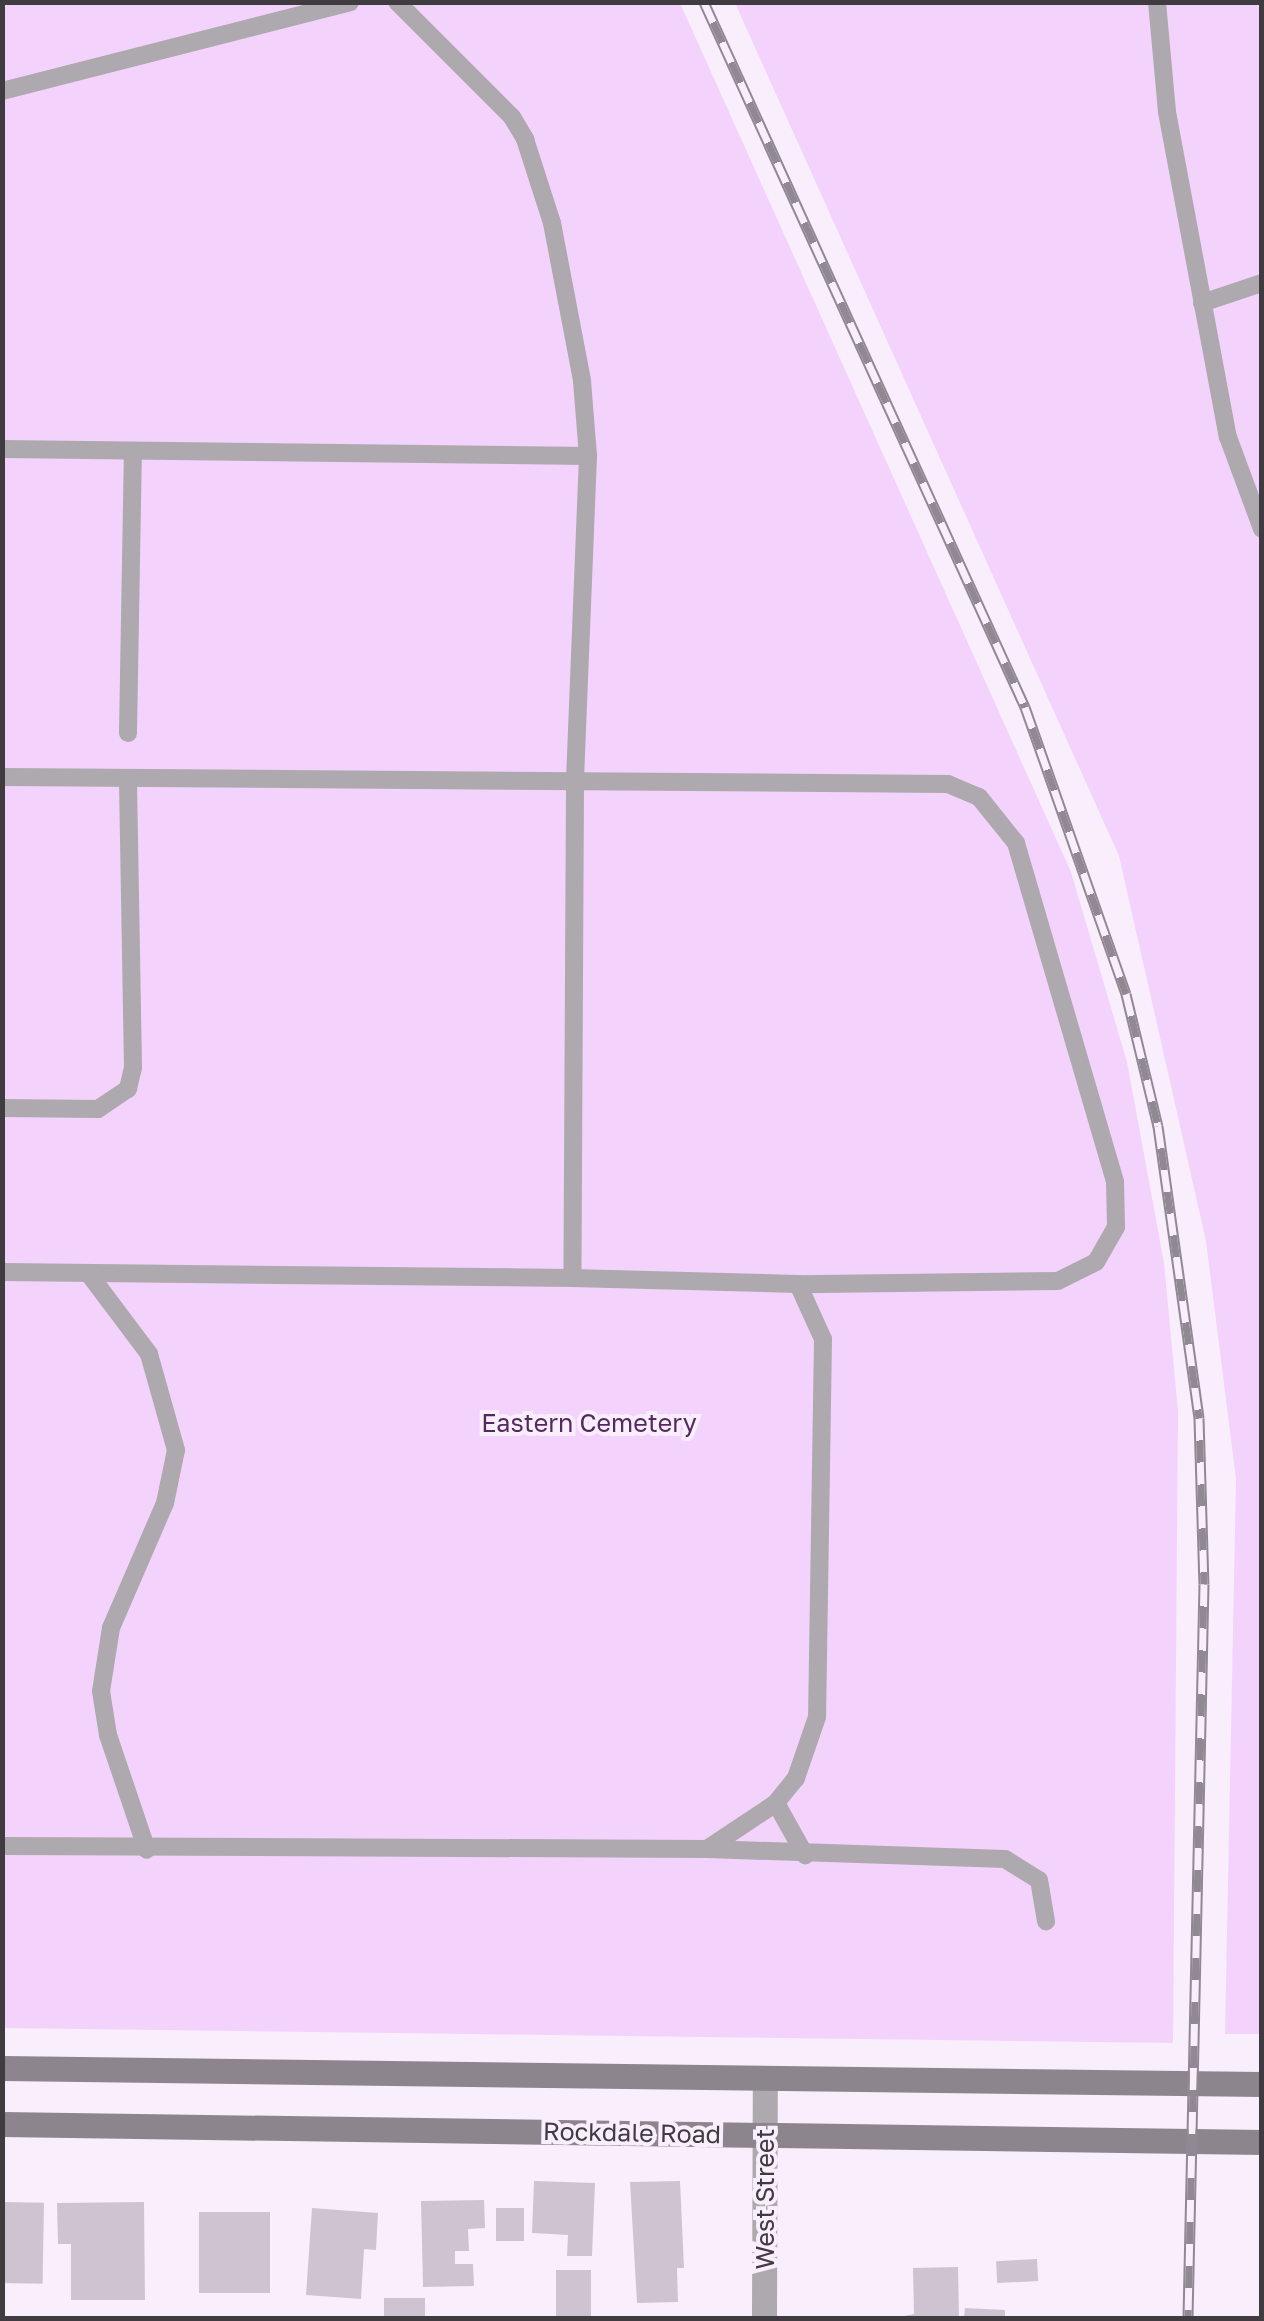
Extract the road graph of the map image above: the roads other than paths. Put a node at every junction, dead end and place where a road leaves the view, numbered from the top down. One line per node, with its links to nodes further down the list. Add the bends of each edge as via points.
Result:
1 (350, 2): 4 (lane)
2 (397, 2): 9 (lane, via 512,117 531,155 574,326)
3 (1158, 2): 6 (lane, via 1168,112)
4 (2, 91)
5 (1262, 283): 6 (lane)
6 (1202, 303): 10 (lane, via 1228,438)
7 (2, 449): 8 (lane)
8 (132, 452): 9 (lane); 11 (lane)
9 (588, 456): 14 (lane)
10 (1262, 529)
11 (128, 733)
12 (2, 777): 13 (lane)
13 (128, 780): 14 (lane); 15 (lane, via 128,1090 98,1109)
14 (576, 784): 18 (lane); 19 (lane, via 948,784 980,796 1016,843 1115,1182 1116,1227 1109,1245 1096,1262 1058,1280)
15 (2, 1108)
16 (2, 1272): 17 (lane)
17 (89, 1274): 18 (lane); 22 (lane, via 149,1354 176,1450 164,1503 111,1628 101,1691 108,1735)
18 (572, 1278): 19 (lane)
19 (798, 1284): 20 (lane, via 818,1321 824,1359 820,1680 810,1746)
20 (776, 1804): 23 (lane); 24 (lane)
21 (2, 1846): 22 (lane)
22 (147, 1850): 23 (lane)
23 (707, 1850): 24 (lane)
24 (805, 1854): 25 (lane, via 1017,1862 1039,1880)
25 (1046, 1921)
26 (2, 2068): 27 (main road)
27 (764, 2080): 28 (main road); 30 (street, West Street)
28 (1262, 2084)
29 (2, 2124): 30 (main road, Rockdale Road)
30 (766, 2134): 31 (main road, Rockdale Road); 32 (street, West Street)
31 (1262, 2142)
32 (764, 2318)

